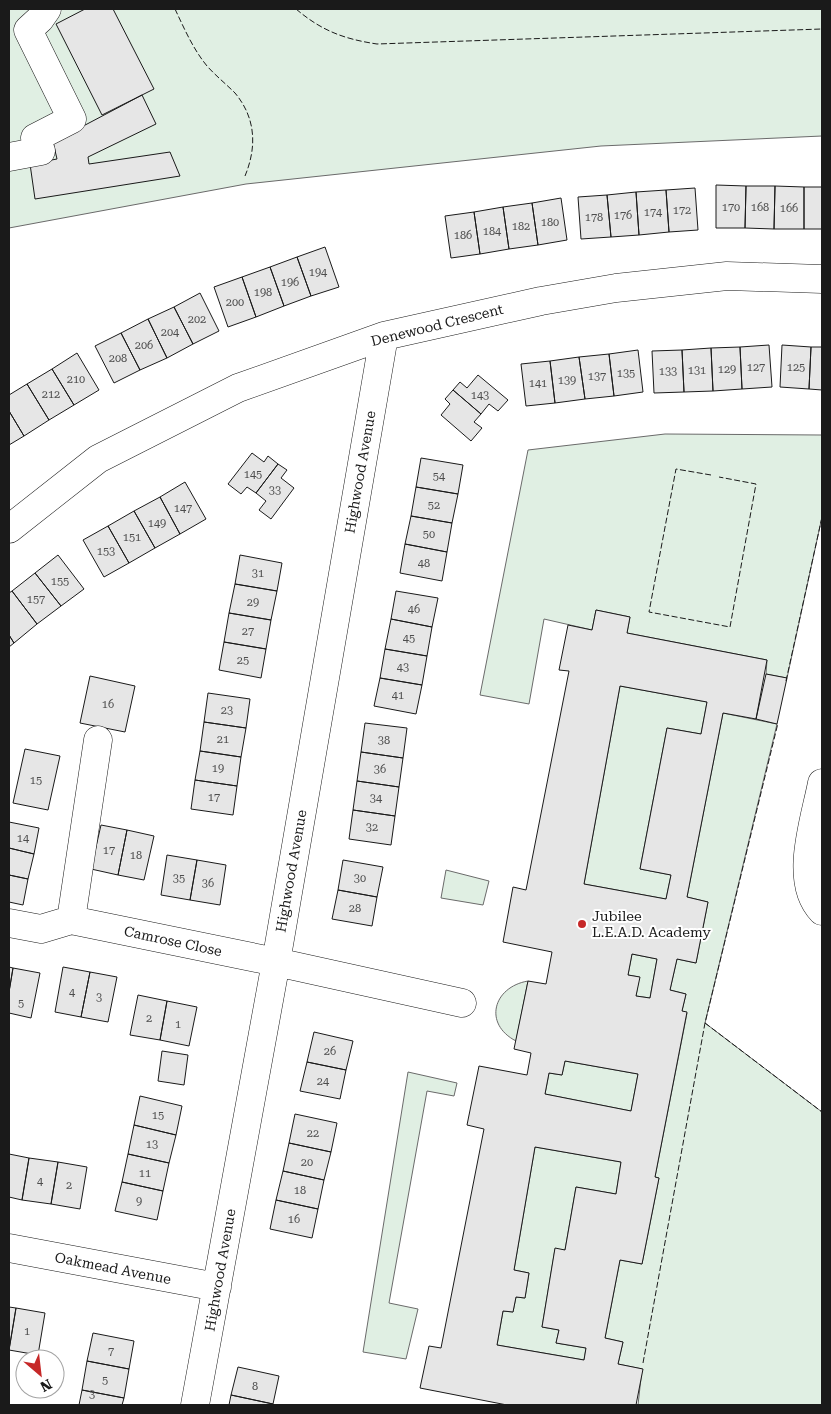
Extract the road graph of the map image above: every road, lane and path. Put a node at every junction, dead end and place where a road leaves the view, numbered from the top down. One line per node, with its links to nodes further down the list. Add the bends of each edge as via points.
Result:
1 (47, 9): 2 (street, via 28,30 72,119 35,138 41,151)
2 (9, 158)
3 (822, 279): 4 (street, Denewood Crescent, via 727,276 616,288)
4 (384, 336): 5 (street, Denewood Crescent, via 238,388 98,459); 11 (street, Highwood Avenue)
5 (9, 528)
6 (98, 740): 9 (street)
7 (822, 783): 8 (street, via 808,850 807,880 815,904)
8 (822, 911)
9 (71, 920): 10 (street, via 41,930); 11 (street, Camrose Close)
10 (9, 923)
11 (276, 962): 12 (street, Camrose Close); 14 (street, Highwood Avenue)
12 (462, 1003)
13 (9, 1248): 14 (street, Oakmead Avenue)
14 (217, 1287): 15 (street, Highwood Avenue)
15 (195, 1405)

